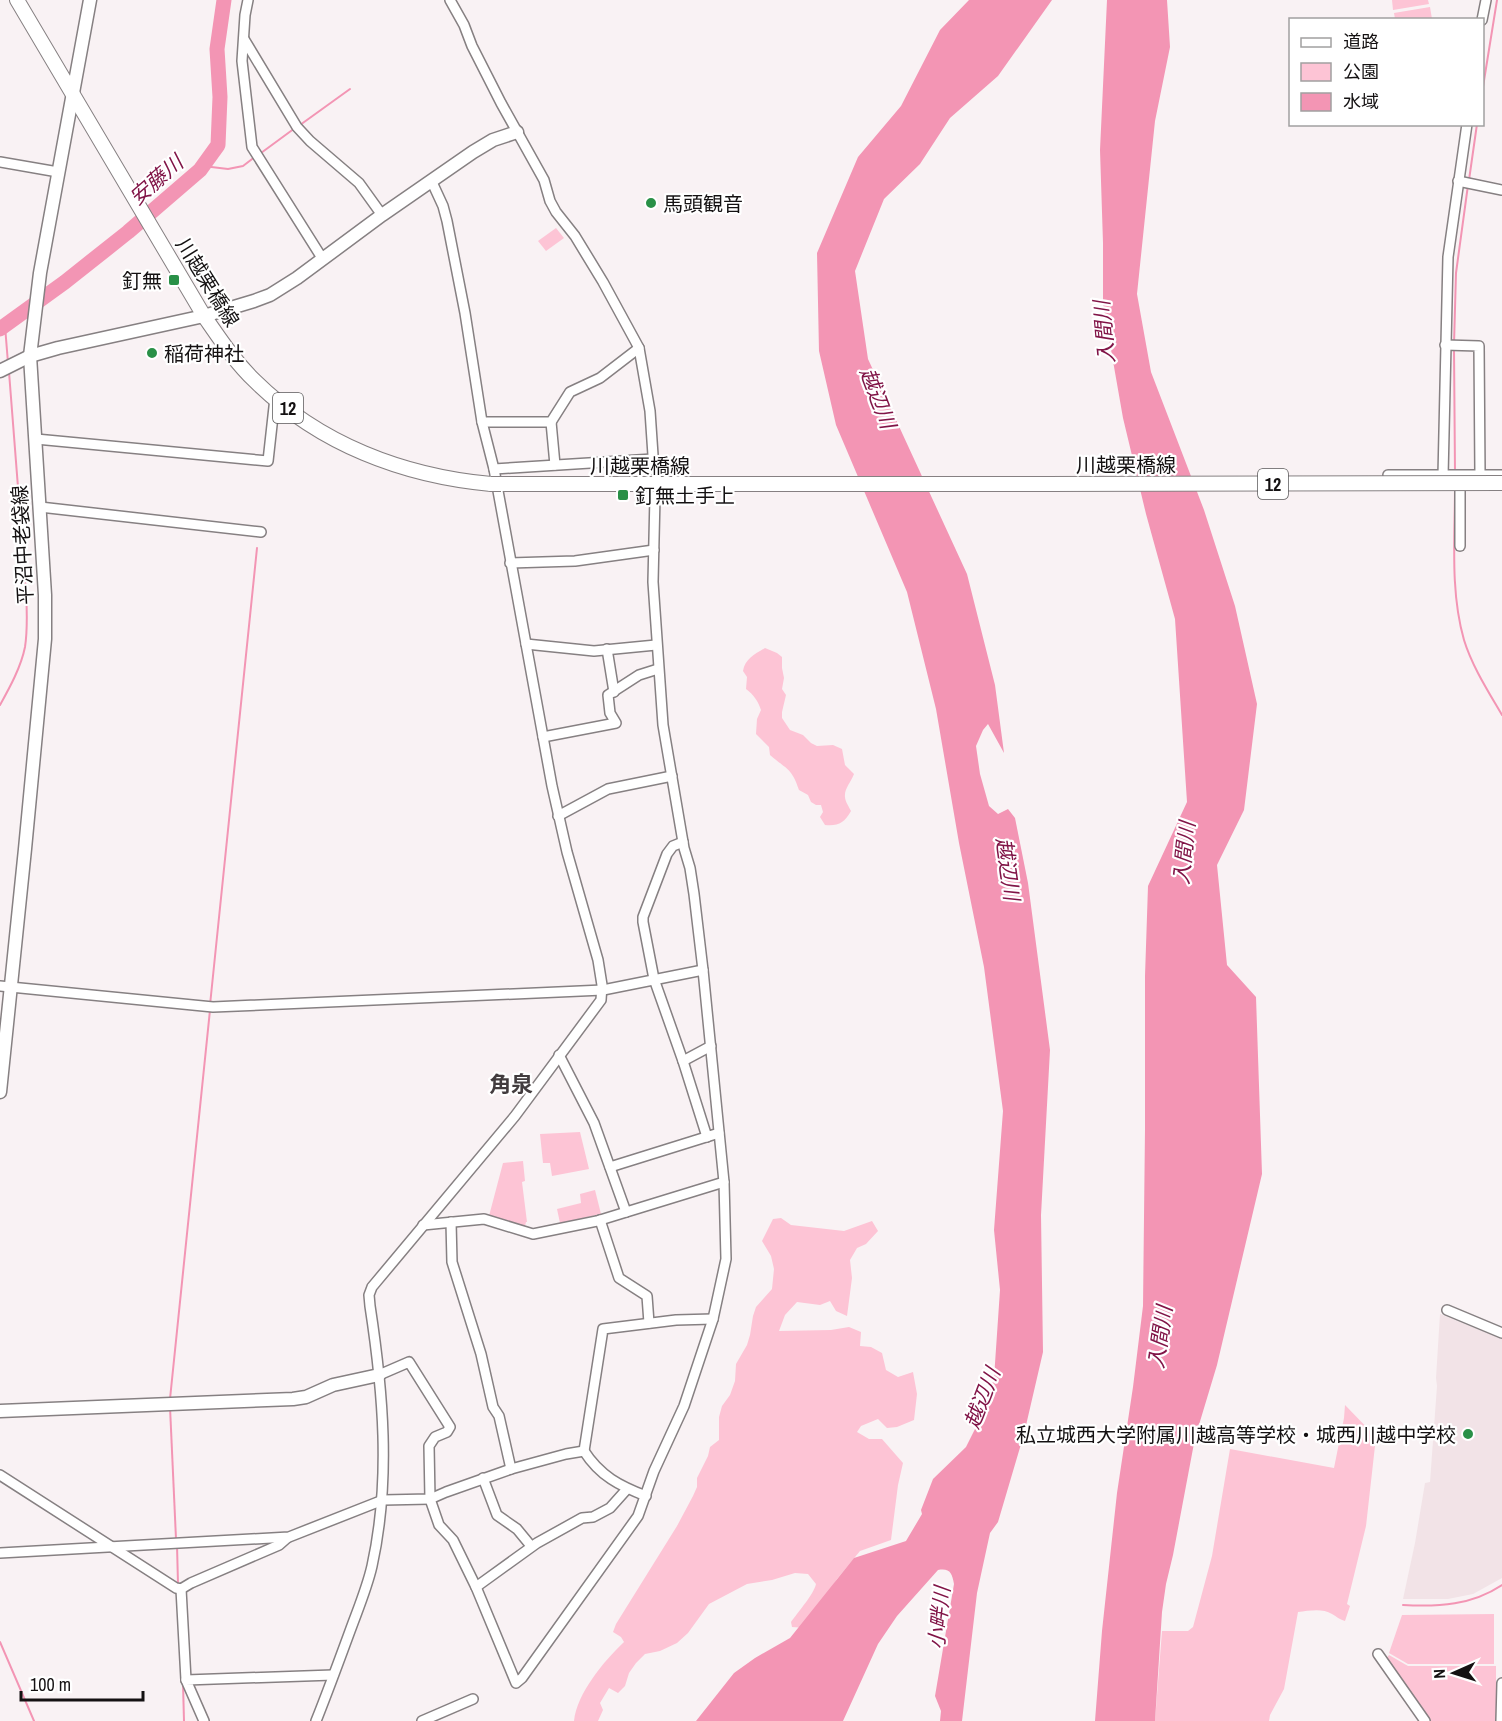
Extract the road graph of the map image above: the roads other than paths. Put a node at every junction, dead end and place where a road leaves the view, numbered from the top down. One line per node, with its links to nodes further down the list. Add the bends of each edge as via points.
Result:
1 (17, 0): 8 (main road, 川越栗橋線 / 12)
2 (90, 0): 8 (main road, 平沼中老袋線)
3 (248, 0): 7 (street)
4 (450, 0): 10 (street)
5 (1486, 0): 6 (street)
6 (1482, 18)
7 (243, 38): 16 (street, via 297,127 359,183); 17 (street, via 252,147)
8 (72, 95): 12 (main road, 平沼中老袋線); 18 (main road, 川越栗橋線 / 12)
9 (1467, 126): 14 (street)
10 (517, 132): 13 (main road, via 493,140); 20 (street, via 544,180 556,213 603,282)
11 (0, 162): 12 (street)
12 (58, 172): 21 (main road, 平沼中老袋線)
13 (431, 180): 16 (main road); 24 (street, via 447,221)
14 (1458, 181): 15 (street); 19 (street, via 1448,257)
15 (1502, 190)
16 (382, 214): 17 (main road)
17 (322, 258): 18 (main road, via 270,295)
18 (204, 316): 21 (main road); 23 (main road, 川越栗橋線 / 12, via 239,364)
19 (1445, 345): 32 (street, via 1479,346); 33 (street)
20 (639, 348): 25 (street, via 600,378 570,393); 27 (street, via 650,411)
21 (25, 359): 22 (main road); 26 (main road, 平沼中老袋線)
22 (2, 370)
23 (275, 398): 26 (street, via 268,461); 35 (main road, 川越栗橋線 / 12, bridge, via 314,427 363,454 436,476 496,484 1041,484)
24 (482, 422): 25 (street); 29 (street)
25 (551, 422): 28 (street)
26 (36, 440): 37 (main road, 平沼中老袋線)
27 (653, 459): 28 (street); 30 (street)
28 (555, 465): 29 (street)
29 (494, 469): 41 (street)
30 (654, 470)
31 (1388, 475): 33 (street)
32 (1480, 475): 34 (street); 35 (street)
33 (1443, 476): 34 (street)
34 (1460, 476): 39 (street)
35 (1501, 478)
36 (655, 496): 40 (street)
37 (40, 507): 38 (street); 53 (main road, 平沼中老袋線, via 44,655)
38 (261, 532)
39 (1460, 546)
40 (654, 550): 41 (street, via 584,560); 43 (street)
41 (510, 563): 42 (street)
42 (526, 644): 44 (street); 47 (street)
43 (656, 645): 44 (street); 45 (street)
44 (607, 650): 46 (street)
45 (658, 669): 46 (street, via 639,675); 48 (street)
46 (614, 692): 47 (street, via 608,695 610,713 616,723)
47 (543, 737): 49 (street)
48 (672, 776): 49 (street, via 608,789); 50 (street)
49 (558, 816): 54 (street)
50 (683, 842): 51 (street); 52 (street, via 667,854 643,916)
51 (703, 970): 52 (street); 55 (street)
52 (654, 979): 54 (street); 57 (street)
53 (6, 987): 54 (street, via 213,1007); 58 (main road, 平沼中老袋線)
54 (603, 990): 56 (street, via 601,1000)
55 (711, 1046): 57 (street); 59 (street)
56 (559, 1055): 61 (street, via 594,1123); 66 (street, via 515,1116)
57 (683, 1061): 60 (street)
58 (0, 1092)
59 (719, 1133): 60 (street); 62 (street)
60 (707, 1137): 61 (street)
61 (610, 1167): 63 (street)
62 (724, 1182): 63 (street); 68 (street, via 726,1259)
63 (626, 1212): 64 (street)
64 (600, 1220): 65 (street, via 533,1233 484,1219); 69 (street, via 619,1278 647,1296)
65 (451, 1222): 66 (street); 74 (street, via 452,1262)
66 (423, 1225): 71 (street, via 369,1295)
67 (1446, 1310): 70 (street)
68 (713, 1318): 69 (street); 78 (street, via 684,1406)
69 (649, 1323): 73 (street, via 603,1329)
70 (1502, 1333)
71 (380, 1375): 72 (main road, via 293,1399); 79 (street, via 409,1362 450,1427 429,1446); 80 (street)
72 (0, 1412)
73 (584, 1451): 74 (street); 77 (street, via 603,1474)
74 (511, 1469): 76 (street)
75 (0, 1475): 82 (street)
76 (483, 1478): 79 (street); 83 (street, via 497,1515 517,1529)
77 (627, 1489): 78 (street); 83 (street, via 610,1508 582,1518)
78 (646, 1496): 85 (street, via 638,1516 516,1683)
79 (430, 1499): 80 (street); 85 (street, via 439,1525 453,1540)
80 (383, 1500): 81 (street); 88 (street, via 369,1579)
81 (287, 1538): 82 (street); 86 (street)
82 (111, 1546): 84 (street); 86 (street)
83 (531, 1546): 85 (street)
84 (0, 1552)
85 (476, 1587)
86 (182, 1589): 89 (street)
87 (1378, 1654): 95 (street)
88 (333, 1676): 89 (street); 93 (street)
89 (186, 1680): 92 (street)
90 (1502, 1683): 96 (street)
91 (473, 1699): 94 (street)
92 (204, 1721)
93 (316, 1721)
94 (422, 1721)
95 (1425, 1721)
96 (1502, 1721)

